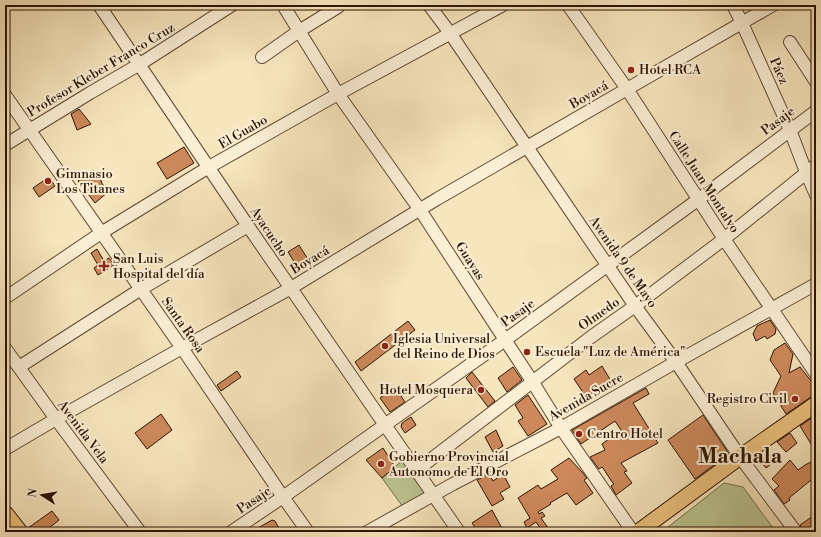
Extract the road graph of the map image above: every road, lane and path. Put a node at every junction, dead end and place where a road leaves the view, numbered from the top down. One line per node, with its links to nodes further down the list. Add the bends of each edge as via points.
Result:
1 (99, 5): 15 (street, Ayacucho)
2 (232, 5): 15 (street, Profesor Kleber Franco Cruz)
3 (283, 5): 11 (street, Guayas)
4 (339, 5): 11 (street)
5 (429, 5): 12 (street, Avenida 9 de Mayo)
6 (504, 5): 12 (street, El Guabo)
7 (568, 5): 17 (street, Calle Juan Montalvo)
8 (733, 5): 10 (street, Páez)
9 (773, 5): 10 (street, Boyacá)
10 (742, 22): 17 (street, Boyacá); 22 (street, Páez)
11 (299, 31): 14 (street); 18 (street, Guayas)
12 (450, 33): 18 (street, El Guabo); 24 (street, Avenida 9 de Mayo)
13 (790, 42): 16 (street)
14 (262, 56)
15 (140, 64): 21 (street, Profesor Kleber Franco Cruz); 26 (street, Ayacucho)
16 (816, 82)
17 (627, 89): 24 (street, Boyacá); 29 (street, Calle Juan Montalvo)
18 (338, 94): 26 (street, El Guabo); 30 (street, Guayas)
19 (5, 95): 21 (street, Santa Rosa)
20 (816, 111): 22 (street, Pasaje)
21 (29, 130): 23 (street, Profesor Kleber Franco Cruz); 32 (street, Santa Rosa)
22 (790, 130): 27 (street, Páez); 29 (street, Pasaje)
23 (5, 145)
24 (527, 148): 30 (street, Boyacá); 34 (street, Avenida 9 de Mayo)
25 (816, 165): 27 (street, Olmedo)
26 (209, 167): 31 (street, Ayacucho); 32 (street, El Guabo)
27 (806, 172): 28 (street, Páez); 33 (street, Olmedo)
28 (816, 195)
29 (699, 199): 33 (street, Calle Juan Montalvo); 34 (street, Pasaje)
30 (420, 210): 36 (street, Boyacá); 41 (street, Guayas)
31 (248, 226): 36 (street, Ayacucho); 37 (street)
32 (100, 232): 37 (street, Santa Rosa); 38 (street, El Guabo)
33 (724, 238): 39 (street, Olmedo); 40 (street, Calle Juan Montalvo)
34 (608, 265): 39 (street, Avenida 9 de Mayo); 41 (street, Pasaje)
35 (816, 284): 40 (street, Avenida Sucre)
36 (291, 288): 43 (street, Boyacá); 50 (street, Ayacucho)
37 (141, 289): 43 (street, Santa Rosa); 45 (street)
38 (5, 298)
39 (635, 306): 44 (street, Avenida 9 de Mayo); 47 (street, Olmedo)
40 (771, 309): 44 (street, Avenida Sucre); 46 (street, Calle Juan Montalvo)
41 (505, 340): 47 (street, Guayas); 50 (street, Pasaje)
42 (5, 348): 45 (street, Avenida Vela)
43 (182, 348): 49 (street, Boyacá); 56 (street, Santa Rosa)
44 (676, 362): 51 (street, Avenida Sucre); 53 (street, Avenida 9 de Mayo)
45 (18, 367): 49 (street, Avenida Vela)
46 (816, 374)
47 (532, 381): 51 (street, Guayas); 54 (street, Olmedo)
48 (816, 404): 53 (main road)
49 (56, 419): 52 (street, Boyacá); 59 (street, Avenida Vela)
50 (385, 425): 54 (street, Ayacucho); 56 (street, Pasaje)
51 (561, 428): 55 (street, Avenida Sucre); 64 (street, Guayas)
52 (5, 449)
53 (740, 456): 65 (main road); 66 (street, Avenida 9 de Mayo)
54 (417, 470): 55 (street, Ayacucho)
55 (434, 495): 62 (street, Avenida Sucre); 63 (street, Ayacucho)
56 (283, 498): 60 (street, Pasaje); 61 (street, Santa Rosa)
57 (5, 512): 58 (main road)
58 (20, 532)
59 (140, 532)
60 (231, 532)
61 (308, 532)
62 (367, 532)
63 (460, 532)
64 (633, 532)
65 (638, 532)
66 (796, 532)

